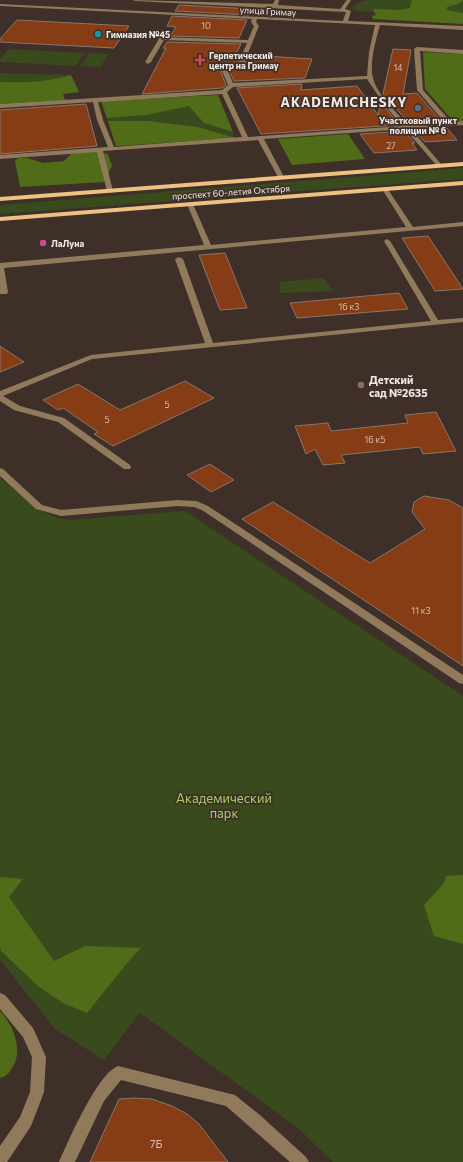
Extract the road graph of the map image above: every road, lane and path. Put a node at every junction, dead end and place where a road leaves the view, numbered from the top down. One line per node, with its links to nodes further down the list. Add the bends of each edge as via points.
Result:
1 (22, 0): 7 (street)
2 (135, 0): 8 (street)
3 (277, 0): 8 (street)
4 (349, 0): 10 (street)
5 (90, 4): 9 (street)
6 (0, 5): 7 (street, улица Гримау)
7 (16, 6): 9 (street, улица Гримау)
8 (275, 6): 10 (street)
9 (86, 9): 11 (street, улица Гримау)
10 (342, 10): 12 (street, via 350,11)
11 (255, 18): 12 (street, улица Гримау); 15 (street, via 253,22 257,26)
12 (345, 22): 13 (street, улица Гримау)
13 (378, 24): 14 (street, улица Гримау); 20 (street)
14 (463, 28)
15 (250, 42): 17 (street, via 162,38); 18 (street)
16 (463, 52): 26 (street, via 417,49 420,90)
17 (148, 62)
18 (242, 62)
19 (225, 71): 21 (street)
20 (370, 77): 21 (street); 27 (street)
21 (231, 85): 22 (street)
22 (224, 92): 23 (street); 29 (street)
23 (95, 100): 24 (street); 30 (street)
24 (0, 106)
25 (463, 123): 26 (street)
26 (450, 124): 27 (street)
27 (405, 128): 28 (street); 34 (street, via 429,151)
28 (260, 138): 29 (street); 35 (street)
29 (246, 139): 30 (street)
30 (112, 149): 31 (street)
31 (100, 150): 32 (street); 38 (street)
32 (0, 157)
33 (463, 164): 34 (main road, проспект 60-летия Октября)
34 (439, 165): 35 (main road, проспект 60-летия Октября)
35 (281, 177): 38 (main road, проспект 60-летия Октября)
36 (463, 183): 37 (main road, проспект 60-летия Октября)
37 (385, 189): 40 (main road, проспект 60-летия Октября); 43 (street)
38 (110, 190): 39 (main road, проспект 60-летия Октября)
39 (0, 199)
40 (190, 204): 41 (main road, проспект 60-летия Октября); 45 (street)
41 (0, 219)
42 (463, 224): 43 (street)
43 (411, 229): 45 (street)
44 (387, 241): 50 (street)
45 (208, 247): 47 (street)
46 (178, 259): 51 (street)
47 (0, 266): 48 (street, via 4,292)
48 (0, 292)
49 (463, 320): 50 (street)
50 (435, 322): 51 (street)
51 (210, 345): 52 (street, via 91,357)
52 (0, 395): 53 (street, via 16,408 60,420)
53 (127, 466)
54 (0, 471): 55 (street, via 39,507 61,513 177,503 196,504 205,508)
55 (463, 680)
56 (0, 999): 57 (street, via 28,1033 39,1057 37,1092 26,1121)
57 (0, 1159)
58 (67, 1162): 59 (street, via 99,1096 118,1073 230,1100)
59 (301, 1162)

